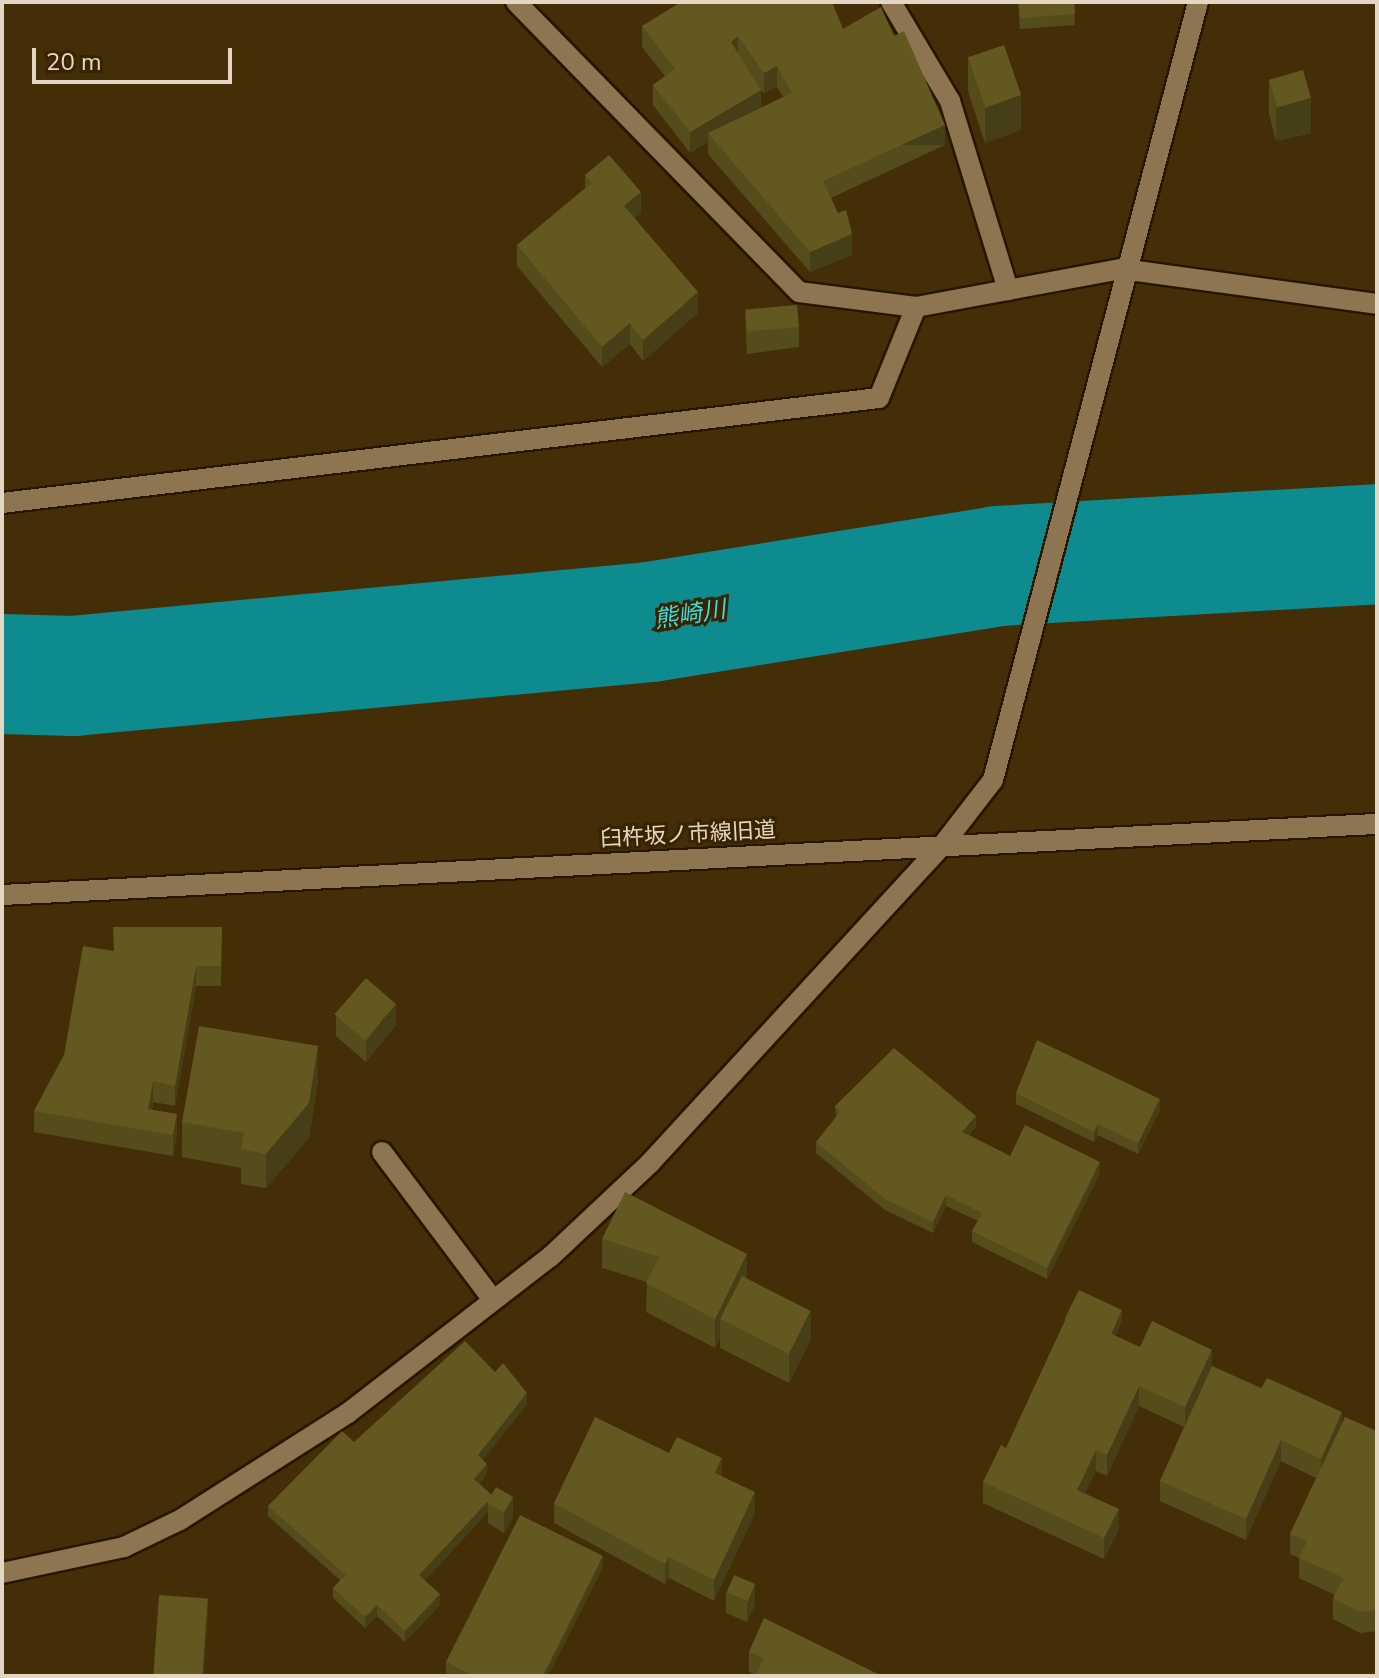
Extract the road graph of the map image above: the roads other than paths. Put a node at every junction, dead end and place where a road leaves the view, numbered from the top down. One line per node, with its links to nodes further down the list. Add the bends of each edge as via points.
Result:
1 (516, 2): 7 (street, via 799,292)
2 (891, 2): 5 (street, via 950,101)
3 (1198, 2): 4 (street)
4 (1122, 269): 5 (street); 6 (street); 10 (street, via 993,780)
5 (1008, 290): 7 (street)
6 (1377, 304)
7 (916, 307): 8 (street, via 879,398)
8 (2, 503)
9 (1377, 824): 10 (street, 臼杵坂ノ市線旧道)
10 (942, 846): 11 (street, 臼杵坂ノ市線旧道); 13 (street, via 650,1163)
11 (2, 895)
12 (382, 1152): 13 (street)
13 (493, 1300): 14 (street, via 348,1413 180,1520 124,1547)
14 (2, 1573)

